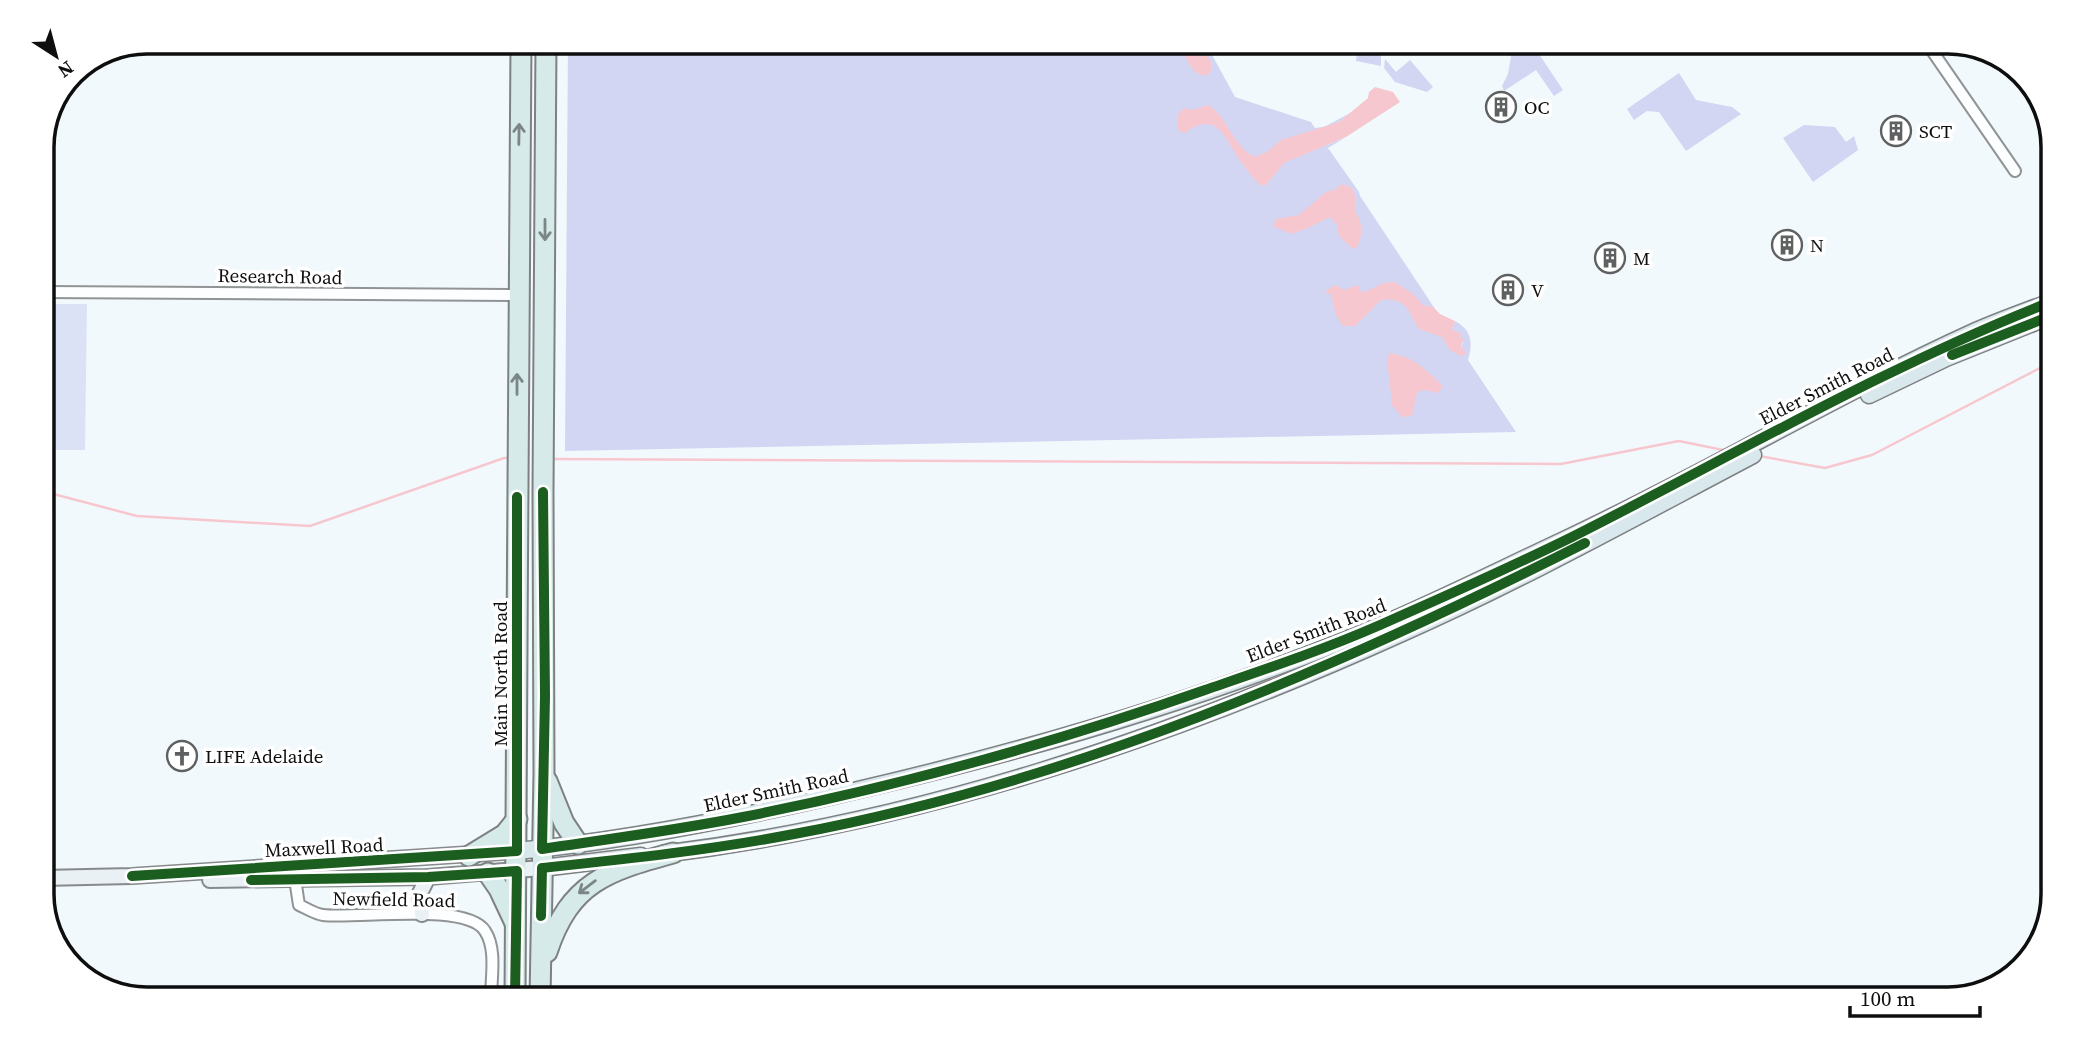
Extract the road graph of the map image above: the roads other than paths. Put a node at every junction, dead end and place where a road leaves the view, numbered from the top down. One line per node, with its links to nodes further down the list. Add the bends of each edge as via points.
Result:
1 (521, 54): 7 (highway, Main North Road, one-way to 1)
2 (546, 54): 5 (highway, one-way to 5)
3 (1934, 54): 4 (street)
4 (2015, 171)
5 (544, 265): 7 (highway, via 530,290); 12 (highway)
6 (54, 292): 7 (street, Research Road)
7 (517, 295): 12 (highway, via 528,306); 19 (highway, Main North Road, one-way to 7)
8 (2041, 299): 11 (main road)
9 (2041, 306): 11 (main road, Elder Smith Road)
10 (2041, 320): 13 (main road, Elder Smith Road, via 1946,358)
11 (1979, 330): 13 (main road, Elder Smith Road)
12 (543, 345): 18 (highway)
13 (1759, 446): 14 (main road, Elder Smith Road)
14 (1724, 464): 15 (main road, Elder Smith Road, via 1376,627); 17 (main road, Elder Smith Road, via 1599,536 1405,632)
15 (1258, 672): 16 (main road, Elder Smith Road); 17 (main road)
16 (1208, 689): 17 (main road); 20 (main road, Elder Smith Road, via 1116,722 978,762 747,816)
17 (1242, 701): 21 (main road, Elder Smith Road, via 1100,753 979,790 794,834)
18 (544, 773): 20 (highway, via 564,823); 23 (highway)
19 (517, 819): 22 (highway, via 505,834); 25 (highway, Main North Road)
20 (578, 844): 23 (main road, Elder Smith Road)
21 (673, 853): 23 (main road, Elder Smith Road); 33 (highway, one-way to 33, via 606,874 578,894 554,930)
22 (469, 856): 24 (street, Maxwell Road); 25 (street, Maxwell Road)
23 (542, 859): 25 (main road, Elder Smith Road); 33 (highway)
24 (381, 861): 26 (street, Maxwell Road); 30 (street)
25 (517, 861): 27 (street, Maxwell Road); 32 (highway, Main North Road)
26 (296, 873): 29 (street, Maxwell Road); 30 (street, Maxwell Road); 31 (street, Newfield Road, via 299,905 321,915)
27 (488, 873): 28 (street, Maxwell Road); 32 (highway)
28 (428, 877): 30 (street, Maxwell Road); 31 (street, via 420,893)
29 (54, 878)
30 (381, 878)
31 (422, 914): 34 (street, Newfield Road, via 463,917 484,928 492,946)
32 (516, 924): 35 (highway, Main North Road)
33 (540, 973): 36 (highway)
34 (491, 987)
35 (515, 987)
36 (540, 987)

